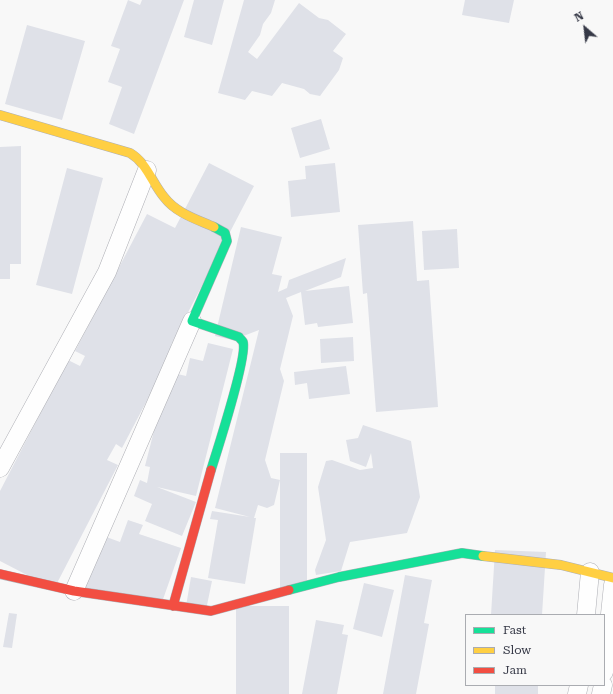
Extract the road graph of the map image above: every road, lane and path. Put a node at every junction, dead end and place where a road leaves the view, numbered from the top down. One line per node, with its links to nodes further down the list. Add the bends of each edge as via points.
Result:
1 (0, 115): 2 (street, via 124,151 137,158)
2 (147, 170): 3 (street, via 160,193 174,208 225,233 227,241); 4 (street, via 107,272)
3 (192, 321): 9 (street); 10 (street, via 239,337 243,342 243,352 235,389)
4 (0, 468)
5 (590, 572): 7 (street); 10 (street, via 561,565 462,553 339,577 211,611); 11 (street)
6 (0, 574): 9 (street)
7 (613, 578)
8 (613, 585): 12 (street)
9 (74, 591): 10 (street)
10 (173, 606)
11 (586, 614)
12 (605, 662)

